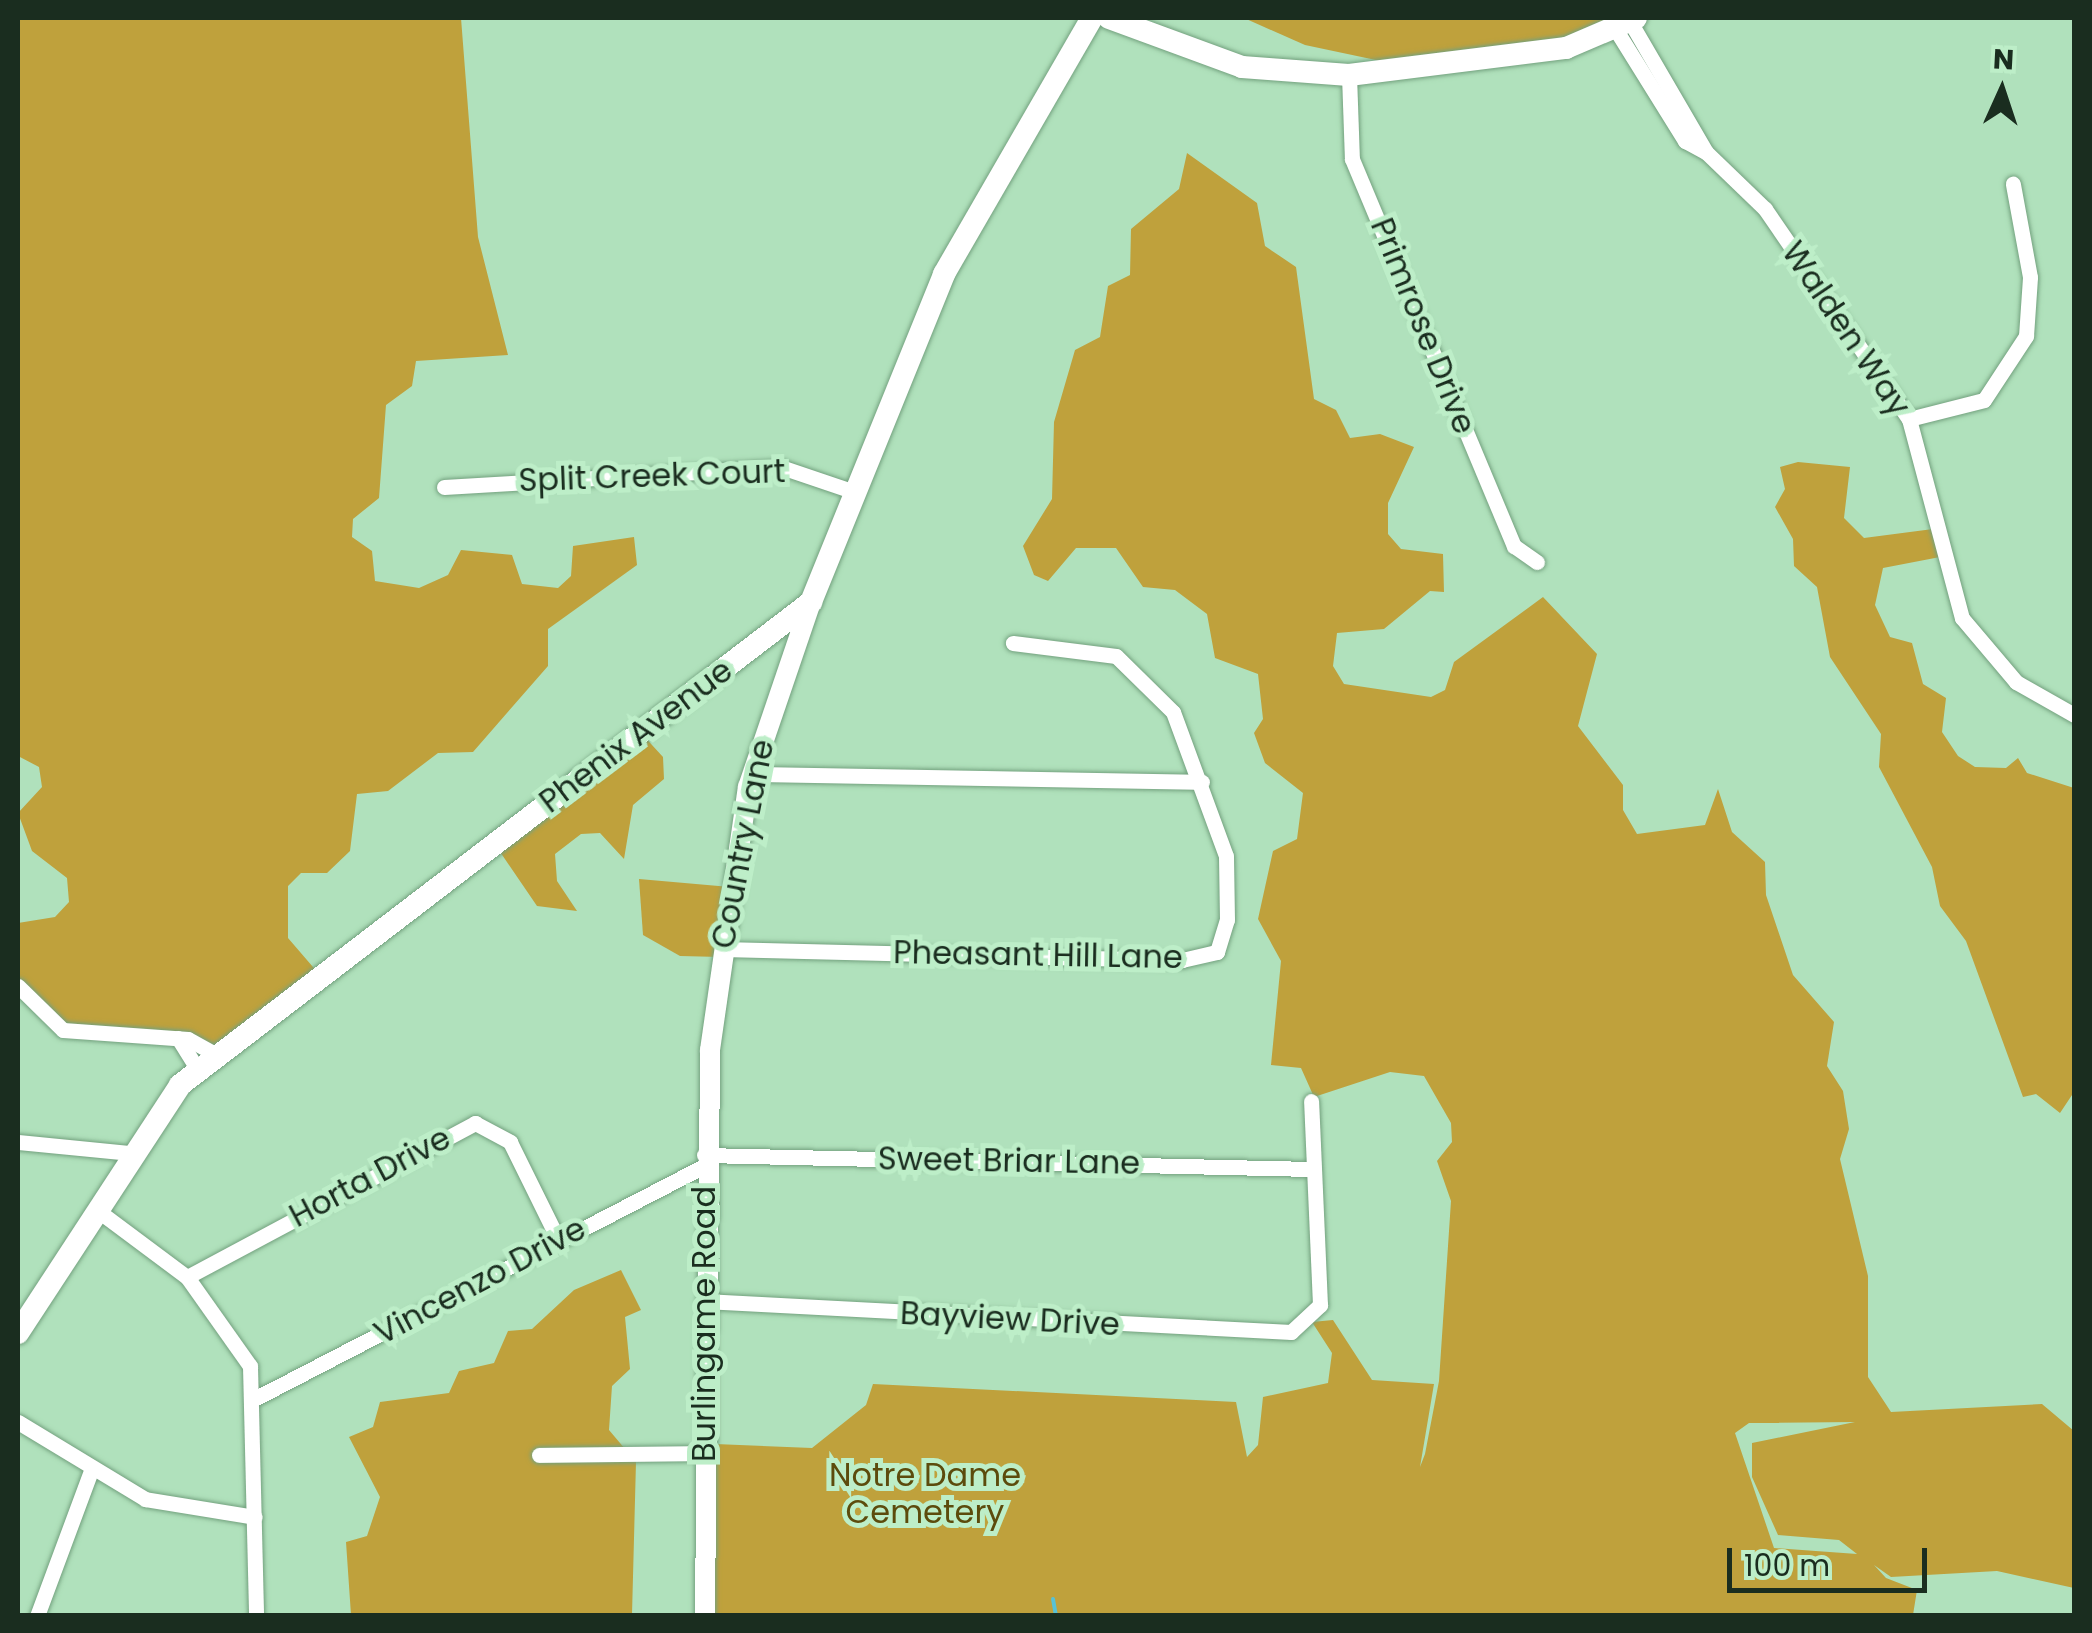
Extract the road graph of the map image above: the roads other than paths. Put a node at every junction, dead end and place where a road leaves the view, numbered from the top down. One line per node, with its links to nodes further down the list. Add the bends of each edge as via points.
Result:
1 (1092, 18): 8 (main road, via 944,274)
2 (1110, 18): 4 (main road, via 1242,67)
3 (1628, 24): 4 (main road, via 1566,48); 6 (street, Walden Way, via 1706,152 1765,209)
4 (1348, 75): 9 (street, Primrose Drive, via 1352,158 1514,546)
5 (2013, 184): 6 (street, via 2030,276 2026,336 1984,400)
6 (1909, 419): 12 (street, Walden Way, via 1962,618 2023,688)
7 (444, 487): 8 (street, Split Creek Court, via 781,467)
8 (855, 492): 10 (main road)
9 (1538, 562)
10 (811, 602): 13 (street, Country Lane); 19 (main road, Phenix Avenue)
11 (1014, 643): 14 (street, Pheasant Hill Lane, via 1095,647 1132,667 1174,712)
12 (2074, 715)
13 (751, 774): 14 (street); 15 (street, Country Lane)
14 (1202, 782): 15 (street, Pheasant Hill Lane, via 1223,840 1228,903 1225,936 1206,956)
15 (722, 949): 17 (street, Country Lane)
16 (18, 986): 18 (street, via 63,1030)
17 (712, 1033): 24 (street, Burlingame Road)
18 (178, 1038): 19 (street); 20 (street)
19 (217, 1055): 20 (main road, Phenix Avenue)
20 (198, 1070): 23 (main road, Phenix Avenue)
21 (1312, 1102): 25 (street)
22 (18, 1142): 23 (street)
23 (130, 1153): 26 (main road, Phenix Avenue)
24 (704, 1161): 25 (street, Sweet Briar Lane); 27 (street, Vincenzo Drive); 29 (street, Burlingame Road)
25 (1313, 1169): 29 (street, Bayview Drive, via 1321,1287 1312,1320 1291,1332)
26 (97, 1210): 28 (street); 30 (main road, Phenix Avenue)
27 (558, 1238): 28 (street, Horta Drive, via 510,1142 475,1123); 31 (street, Vincenzo Drive)
28 (188, 1277): 31 (street, via 246,1355)
29 (704, 1301): 33 (street, Burlingame Road)
30 (21, 1321)
31 (256, 1398): 36 (street)
32 (18, 1422): 35 (street)
33 (704, 1453): 34 (street); 39 (street, Burlingame Road)
34 (538, 1455)
35 (91, 1471): 36 (street, via 145,1499); 37 (street)
36 (255, 1518): 38 (street)
37 (37, 1616)
38 (256, 1616)
39 (705, 1616)

